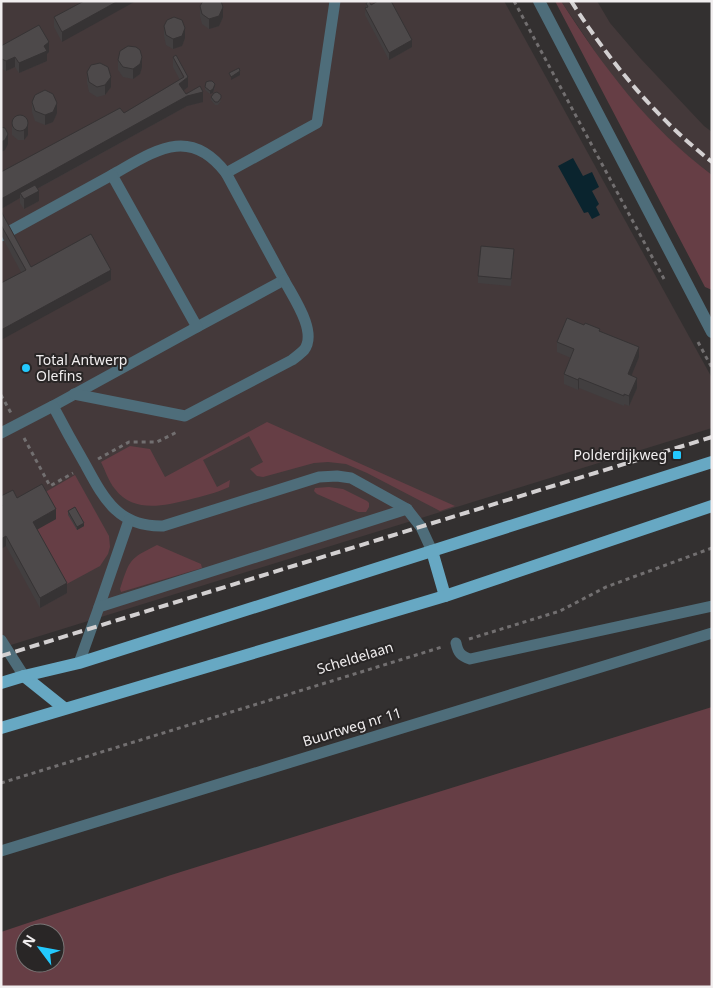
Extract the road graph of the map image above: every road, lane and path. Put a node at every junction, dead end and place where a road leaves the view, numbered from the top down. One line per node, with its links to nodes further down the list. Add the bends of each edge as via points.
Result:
1 (335, 1): 4 (lane, via 317,123)
2 (514, 1): 8 (path)
3 (539, 1): 10 (street)
4 (226, 173): 5 (lane, via 217,160 204,152 178,145 158,151); 7 (lane)
5 (112, 175): 6 (lane); 9 (lane)
6 (1, 236)
7 (284, 280): 9 (lane); 13 (lane, via 308,326 309,338 304,350 292,360 185,416)
8 (665, 281)
9 (197, 327): 13 (lane)
10 (712, 332)
11 (698, 342): 12 (path)
12 (712, 368)
13 (74, 394): 15 (lane)
14 (1, 395): 16 (path)
15 (53, 406): 16 (lane); 20 (lane)
16 (17, 425): 18 (lane); 21 (path)
17 (183, 429): 20 (path, via 157,442 129,442)
18 (1, 433)
19 (712, 462): 27 (main road)
20 (86, 466): 21 (path); 25 (lane, via 103,496)
21 (50, 486): 22 (path)
22 (44, 490)
23 (712, 506): 28 (main road)
24 (407, 509): 25 (lane, via 351,478 337,476 319,477 163,526); 27 (lane, via 421,527); 29 (lane)
25 (129, 520): 29 (lane)
26 (712, 548): 33 (path, Scheldelaan, via 606,587 560,611)
27 (432, 551): 28 (main road); 34 (main road)
28 (445, 596): 37 (main road)
29 (99, 606): 34 (lane)
30 (712, 606): 33 (lane, via 470,659 457,651)
31 (712, 633): 40 (lane, Buurtweg nr 11)
32 (1, 640): 35 (lane)
33 (456, 643): 39 (path, Scheldelaan)
34 (79, 663): 35 (main road)
35 (24, 676): 36 (main road); 37 (main road)
36 (1, 683)
37 (64, 708): 38 (main road)
38 (1, 728)
39 (1, 783)
40 (1, 851)

